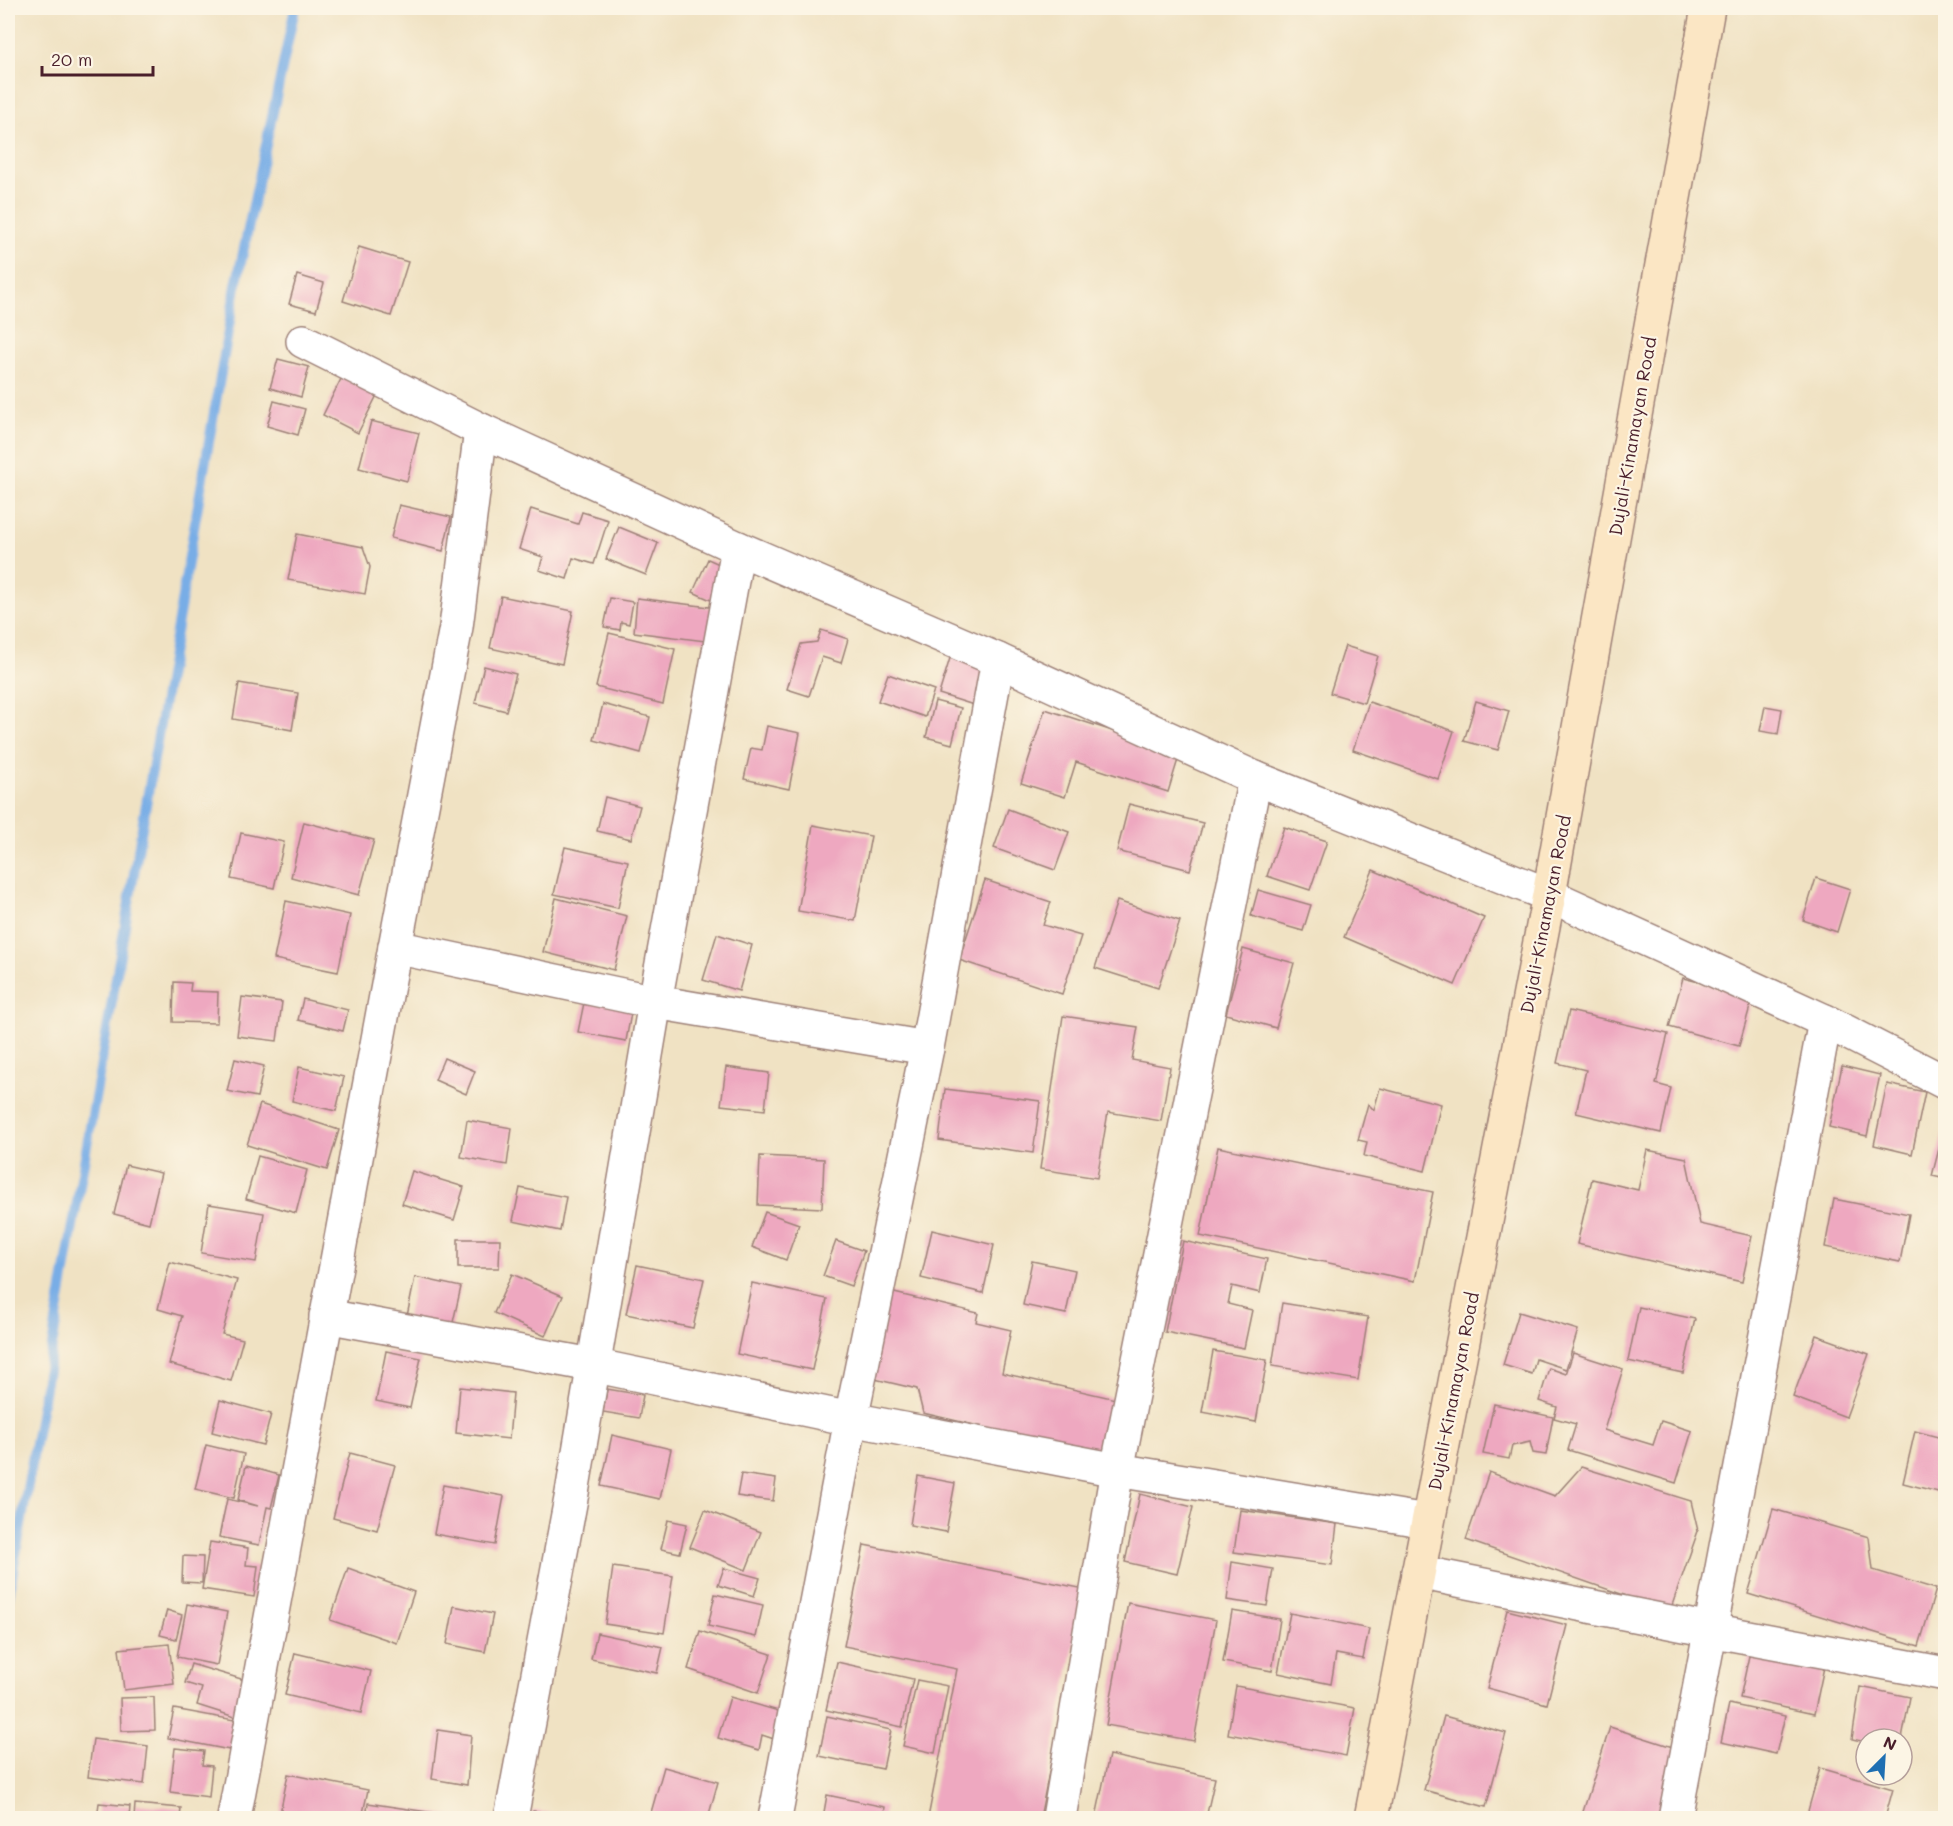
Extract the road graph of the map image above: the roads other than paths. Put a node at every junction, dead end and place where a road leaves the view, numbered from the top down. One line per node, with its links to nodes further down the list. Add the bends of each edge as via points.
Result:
1 (1708, 8): 7 (main road, Dujali-Kinamayan Road)
2 (303, 341): 3 (street)
3 (481, 430): 4 (street); 8 (street, via 456,627)
4 (738, 548): 5 (street); 9 (street)
5 (998, 660): 6 (street); 11 (street)
6 (1255, 778): 7 (street); 16 (street)
7 (1549, 895): 10 (street); 17 (main road, Dujali-Kinamayan Road)
8 (395, 947): 9 (street); 13 (street)
9 (655, 1002): 11 (street); 14 (street)
10 (1825, 1021): 12 (street); 19 (street)
11 (927, 1048): 15 (street)
12 (1946, 1083)
13 (326, 1316): 14 (street); 21 (street)
14 (592, 1365): 15 (street); 22 (street)
15 (851, 1419): 16 (street); 23 (street)
16 (1118, 1470): 17 (street); 24 (street)
17 (1427, 1521): 18 (main road, Dujali-Kinamayan Road)
18 (1418, 1572): 19 (street); 25 (main road, Dujali-Kinamayan Road)
19 (1710, 1630): 20 (street); 26 (street)
20 (1946, 1674)
21 (234, 1818)
22 (511, 1818)
23 (775, 1818)
24 (1059, 1818)
25 (1371, 1818)
26 (1675, 1818)

